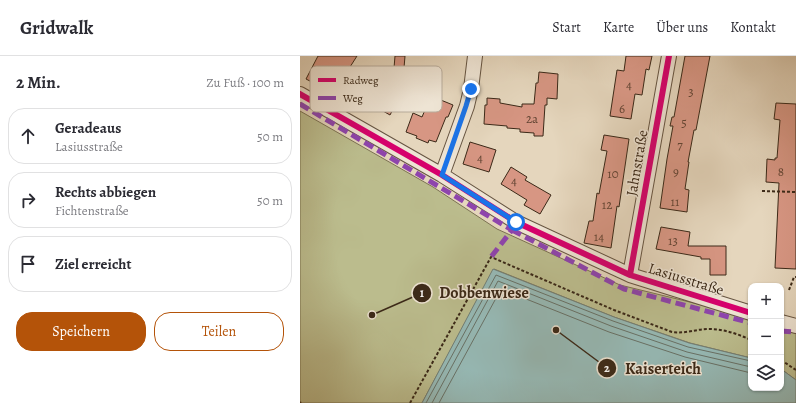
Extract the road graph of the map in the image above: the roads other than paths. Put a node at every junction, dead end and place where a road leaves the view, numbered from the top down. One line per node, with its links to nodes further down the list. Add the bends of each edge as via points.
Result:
1 (475, 56): 6 (street, via 471,89)
2 (669, 56): 7 (street, Jahnstraße)
3 (300, 94): 4 (street, Lasiusstraße)
4 (310, 100)
5 (332, 112): 6 (street, Lasiusstraße)
6 (442, 175): 7 (street, Lasiusstraße, via 516,222)
7 (630, 275): 8 (street, Lasiusstraße)
8 (748, 312)
9 (784, 323): 10 (street)
10 (796, 326)

